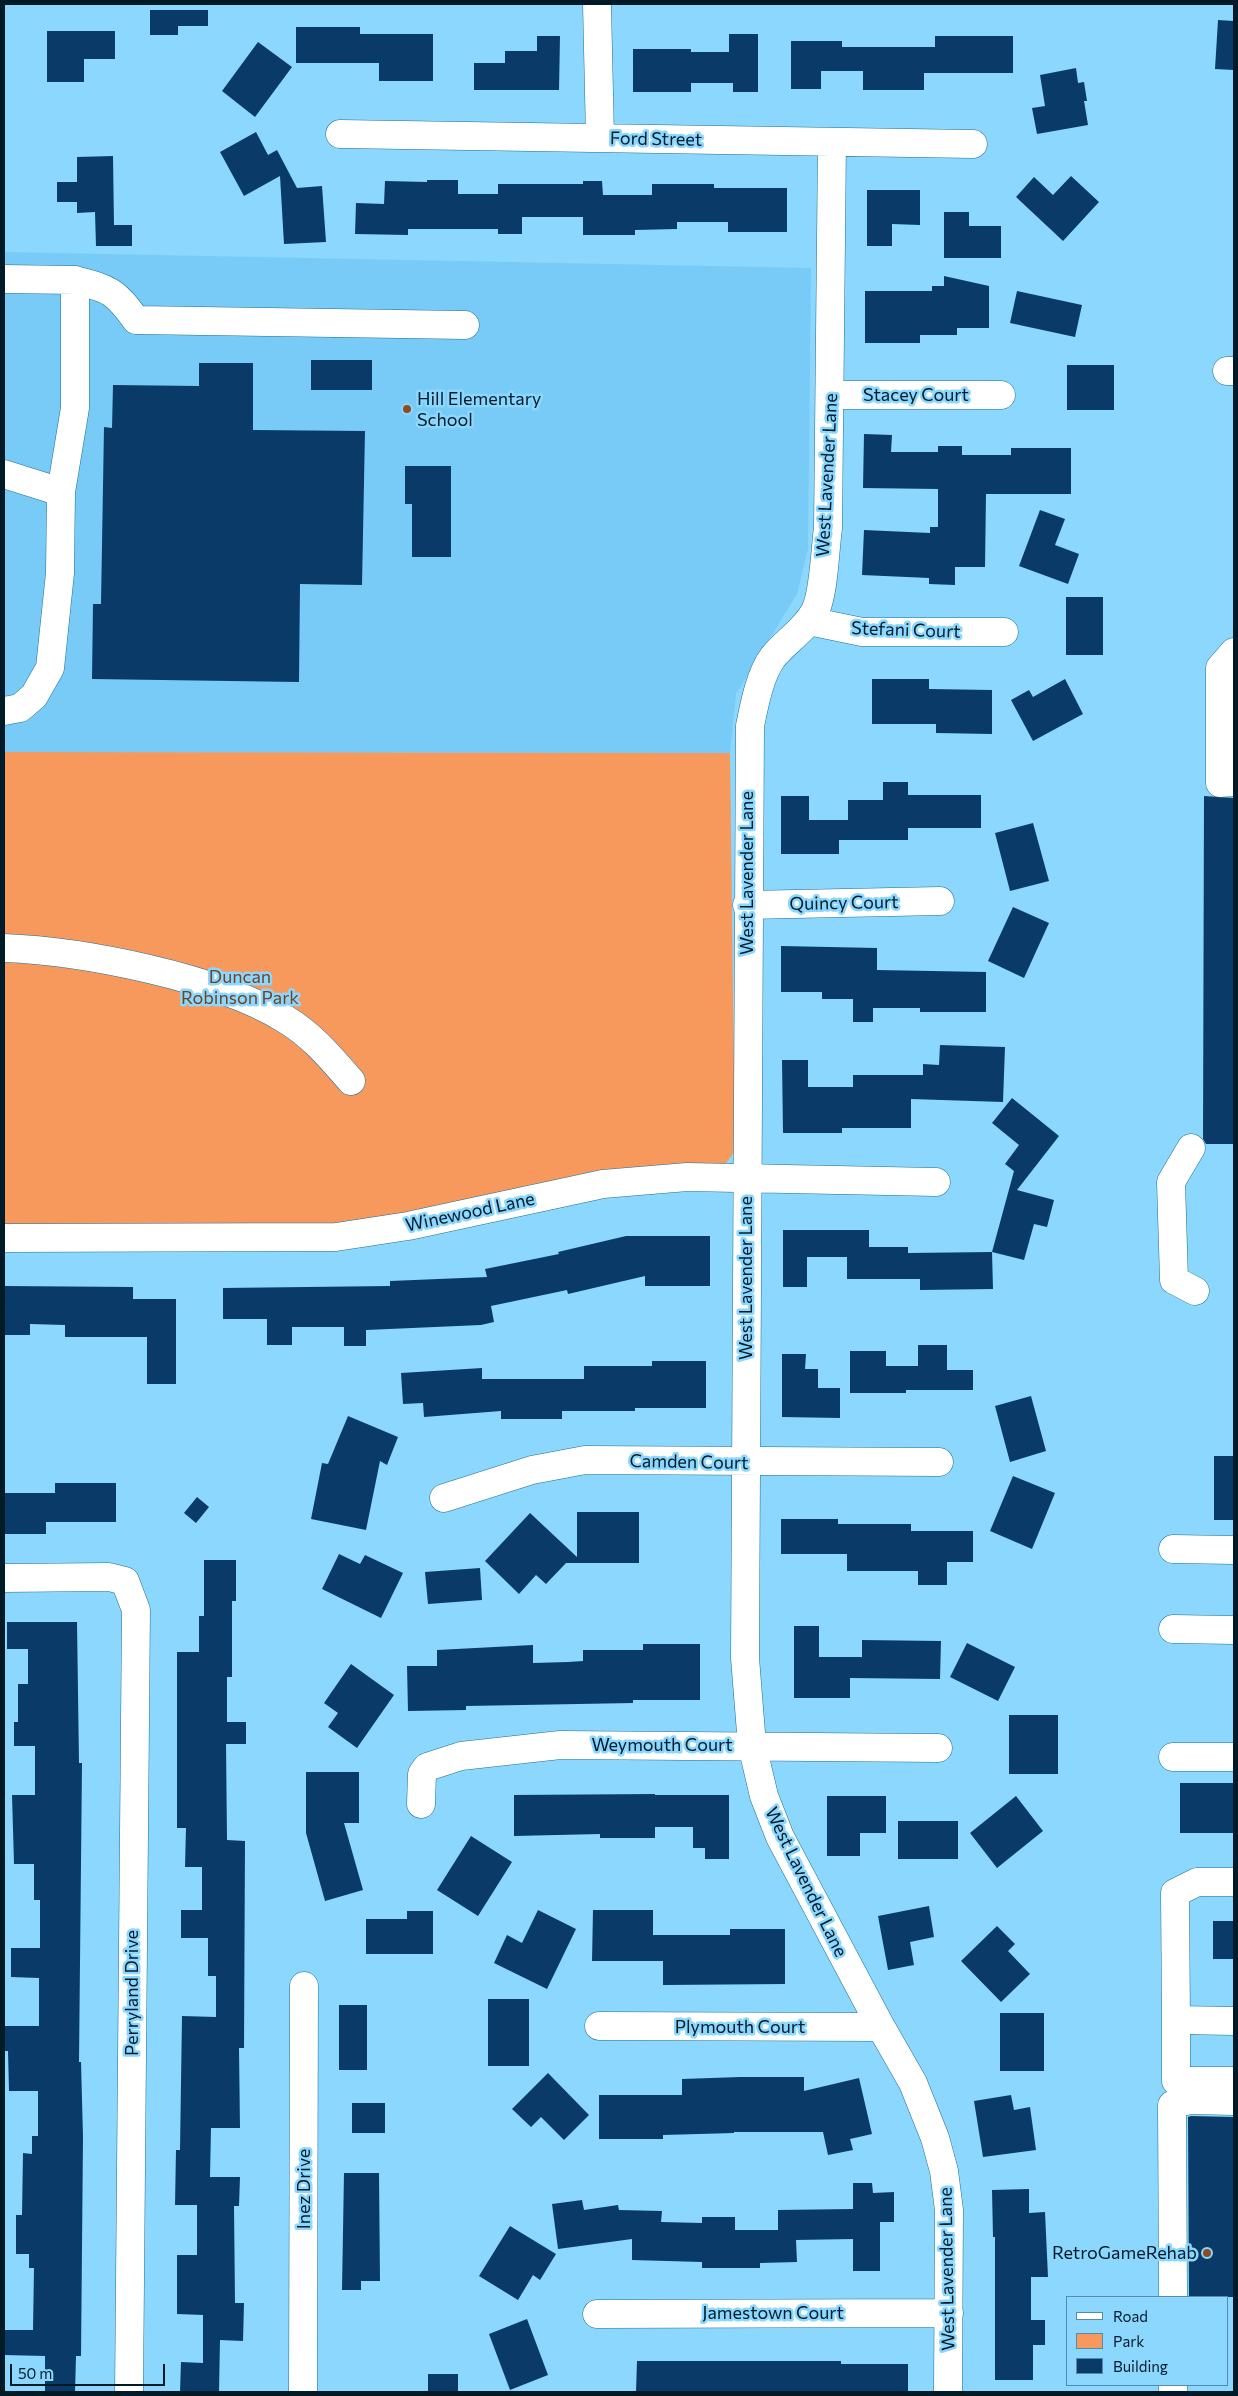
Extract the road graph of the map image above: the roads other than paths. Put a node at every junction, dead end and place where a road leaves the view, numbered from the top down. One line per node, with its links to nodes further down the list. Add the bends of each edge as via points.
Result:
1 (597, 4): 3 (street)
2 (340, 134): 3 (street, Ford Street)
3 (600, 138): 4 (street, Ford Street)
4 (832, 142): 5 (street, Ford Street); 9 (street, West Lavender Lane)
5 (973, 144)
6 (4, 279): 7 (street)
7 (75, 280): 8 (street, via 104,287 116,294 136,320); 12 (street, via 75,408)
8 (465, 325)
9 (831, 395): 10 (street, Stacey Court); 13 (street, West Lavender Lane, via 828,528 816,609)
10 (1001, 395)
11 (4, 474): 12 (street)
12 (61, 492): 16 (street, via 60,573 50,668 34,696 20,708)
13 (809, 621): 14 (street, Stefani Court, via 862,632); 19 (street, West Lavender Lane, via 772,658 758,693 750,726)
14 (1004, 632)
15 (1234, 652): 17 (street, via 1220,668 1220,783)
16 (4, 711)
17 (1234, 782)
18 (940, 901): 19 (street, Quincy Court)
19 (747, 904): 23 (street, West Lavender Lane)
20 (4, 948): 21 (street, via 112,962 199,982 285,1019 316,1042)
21 (351, 1081)
22 (1191, 1148): 26 (street, via 1171,1182 1174,1280)
23 (746, 1179): 24 (street, Winewood Lane); 25 (street, Winewood Lane, via 687,1177 603,1184 408,1226 336,1237); 27 (street, West Lavender Lane)
24 (936, 1182)
25 (4, 1238)
26 (1195, 1291)
27 (747, 1462): 28 (street, Camden Court); 29 (street, Camden Court, via 585,1460 532,1470); 35 (street, West Lavender Lane, via 745,1658)
28 (939, 1462)
29 (444, 1498)
30 (1173, 1549): 31 (street)
31 (1234, 1550)
32 (4, 1578): 51 (street, Perryland Drive, via 109,1577 125,1581 136,1610)
33 (1173, 1629): 34 (street)
34 (1234, 1630)
35 (752, 1745): 36 (street, Weymouth Court); 39 (street, Weymouth Court, via 560,1745 461,1756 427,1767 422,1774); 45 (street, West Lavender Lane, via 764,1796 780,1837)
36 (938, 1748)
37 (1173, 1757): 38 (street)
38 (1234, 1757)
39 (422, 1804)
40 (1234, 1882): 42 (street, via 1197,1882 1176,1893)
41 (304, 1986): 52 (street, Inez Drive)
42 (1176, 2020): 43 (street); 46 (street, via 1176,2081)
43 (1234, 2021)
44 (599, 2026): 45 (street, Plymouth Court)
45 (881, 2027): 49 (street, West Lavender Lane, via 913,2083 944,2171 949,2210)
46 (1234, 2082)
47 (1234, 2101): 48 (street, via 1188,2100 1172,2106)
48 (1173, 2296)
49 (949, 2313): 50 (street, Jamestown Court); 53 (street, West Lavender Lane)
50 (596, 2314)
51 (129, 2392)
52 (303, 2392)
53 (948, 2392)

